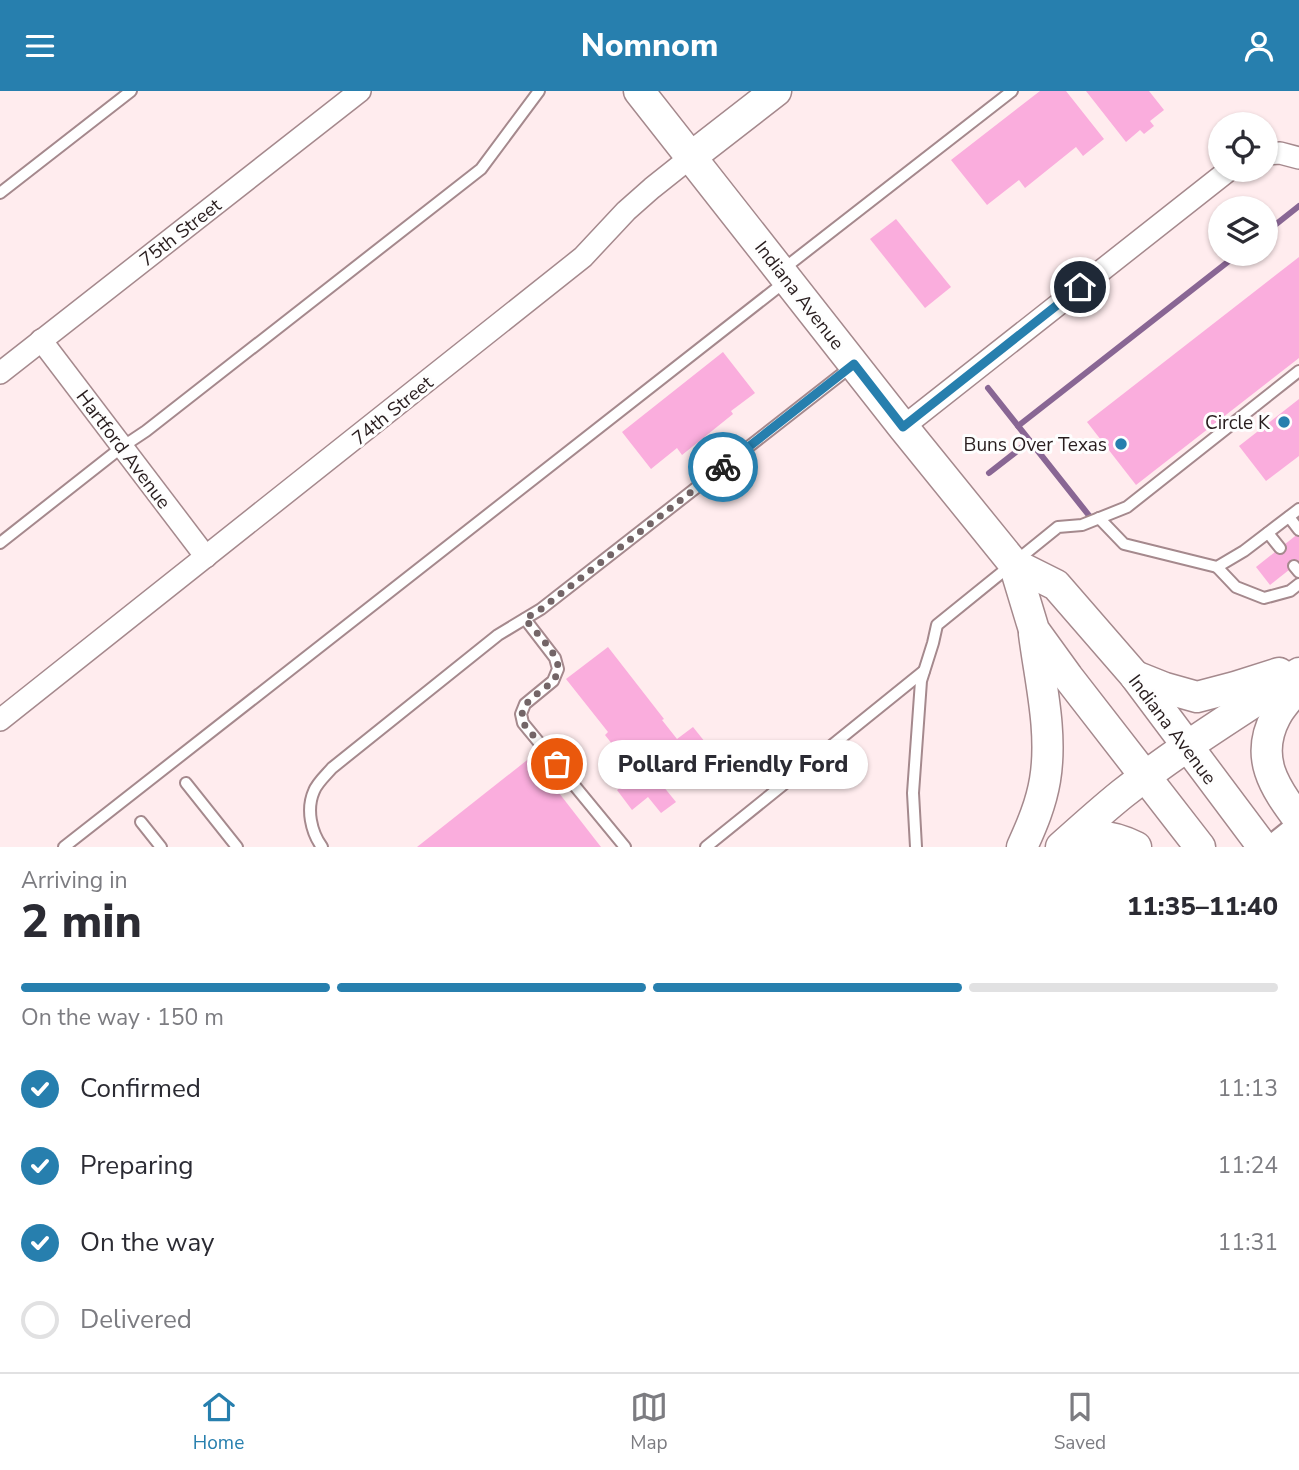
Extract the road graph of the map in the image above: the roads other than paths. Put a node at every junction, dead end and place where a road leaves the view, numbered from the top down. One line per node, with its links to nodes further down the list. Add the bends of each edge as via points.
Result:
1 (131, 91): 11 (lane)
2 (360, 91): 13 (street, 75th Street)
3 (539, 91): 18 (lane, via 481,169)
4 (639, 91): 8 (main road, Indiana Avenue)
5 (776, 91): 8 (main road, 74th Street)
6 (1012, 91): 12 (lane)
7 (1278, 153): 9 (street)
8 (691, 157): 12 (main road, Indiana Avenue); 26 (street, 74th Street, via 626,211 583,257)
9 (1299, 159)
10 (1215, 182): 17 (street)
11 (0, 193)
12 (784, 275): 14 (main road, Indiana Avenue); 45 (lane)
13 (41, 340): 16 (street, 75th Street); 18 (street, Hartford Avenue)
14 (854, 364): 17 (main road, Indiana Avenue); 30 (lane)
15 (1299, 371): 21 (lane, via 1127,507)
16 (0, 373)
17 (903, 427): 27 (main road, Indiana Avenue)
18 (122, 447): 24 (lane); 26 (street, Hartford Avenue)
19 (1299, 509): 20 (lane)
20 (1289, 517): 22 (lane); 23 (lane)
21 (1099, 519): 27 (lane, via 1058,527); 28 (lane, via 1124,544)
22 (1299, 530)
23 (1268, 533): 25 (lane); 28 (lane)
24 (0, 543)
25 (1280, 548)
26 (206, 557): 37 (street, 74th Street)
27 (1014, 564): 31 (main road, Indiana Avenue); 33 (lane, via 937,625); 35 (main road, Indiana Avenue, via 1056,585)
28 (1217, 567): 29 (lane, via 1236,587 1264,598)
29 (1299, 584)
30 (525, 619): 48 (lane, via 498,635 332,768 314,791 309,818); 49 (lane, via 555,658 558,669 553,681 525,704 523,723)
31 (1034, 630): 39 (main road, Indiana Avenue); 52 (main road, via 1045,711 1045,779)
32 (1299, 666): 35 (main road, via 1197,697)
33 (925, 670): 50 (lane); 51 (lane, via 913,793)
34 (1299, 673): 38 (main road)
35 (1135, 676): 38 (main road, Indiana Avenue)
36 (1299, 687): 41 (main road, via 1276,715 1266,744 1276,789)
37 (0, 720)
38 (1187, 747): 39 (main road); 55 (main road, Indiana Avenue)
39 (1146, 776): 44 (main road); 54 (main road, Indiana Avenue)
40 (186, 783): 47 (lane)
41 (1299, 820)
42 (141, 822): 46 (lane)
43 (1299, 835): 56 (highway)
44 (1063, 845): 53 (main road, via 1107,836)
45 (64, 847)
46 (161, 847)
47 (237, 847)
48 (322, 847)
49 (625, 847)
50 (706, 847)
51 (916, 847)
52 (1022, 847)
53 (1136, 847)
54 (1200, 847)
55 (1263, 847)
56 (1284, 847)

